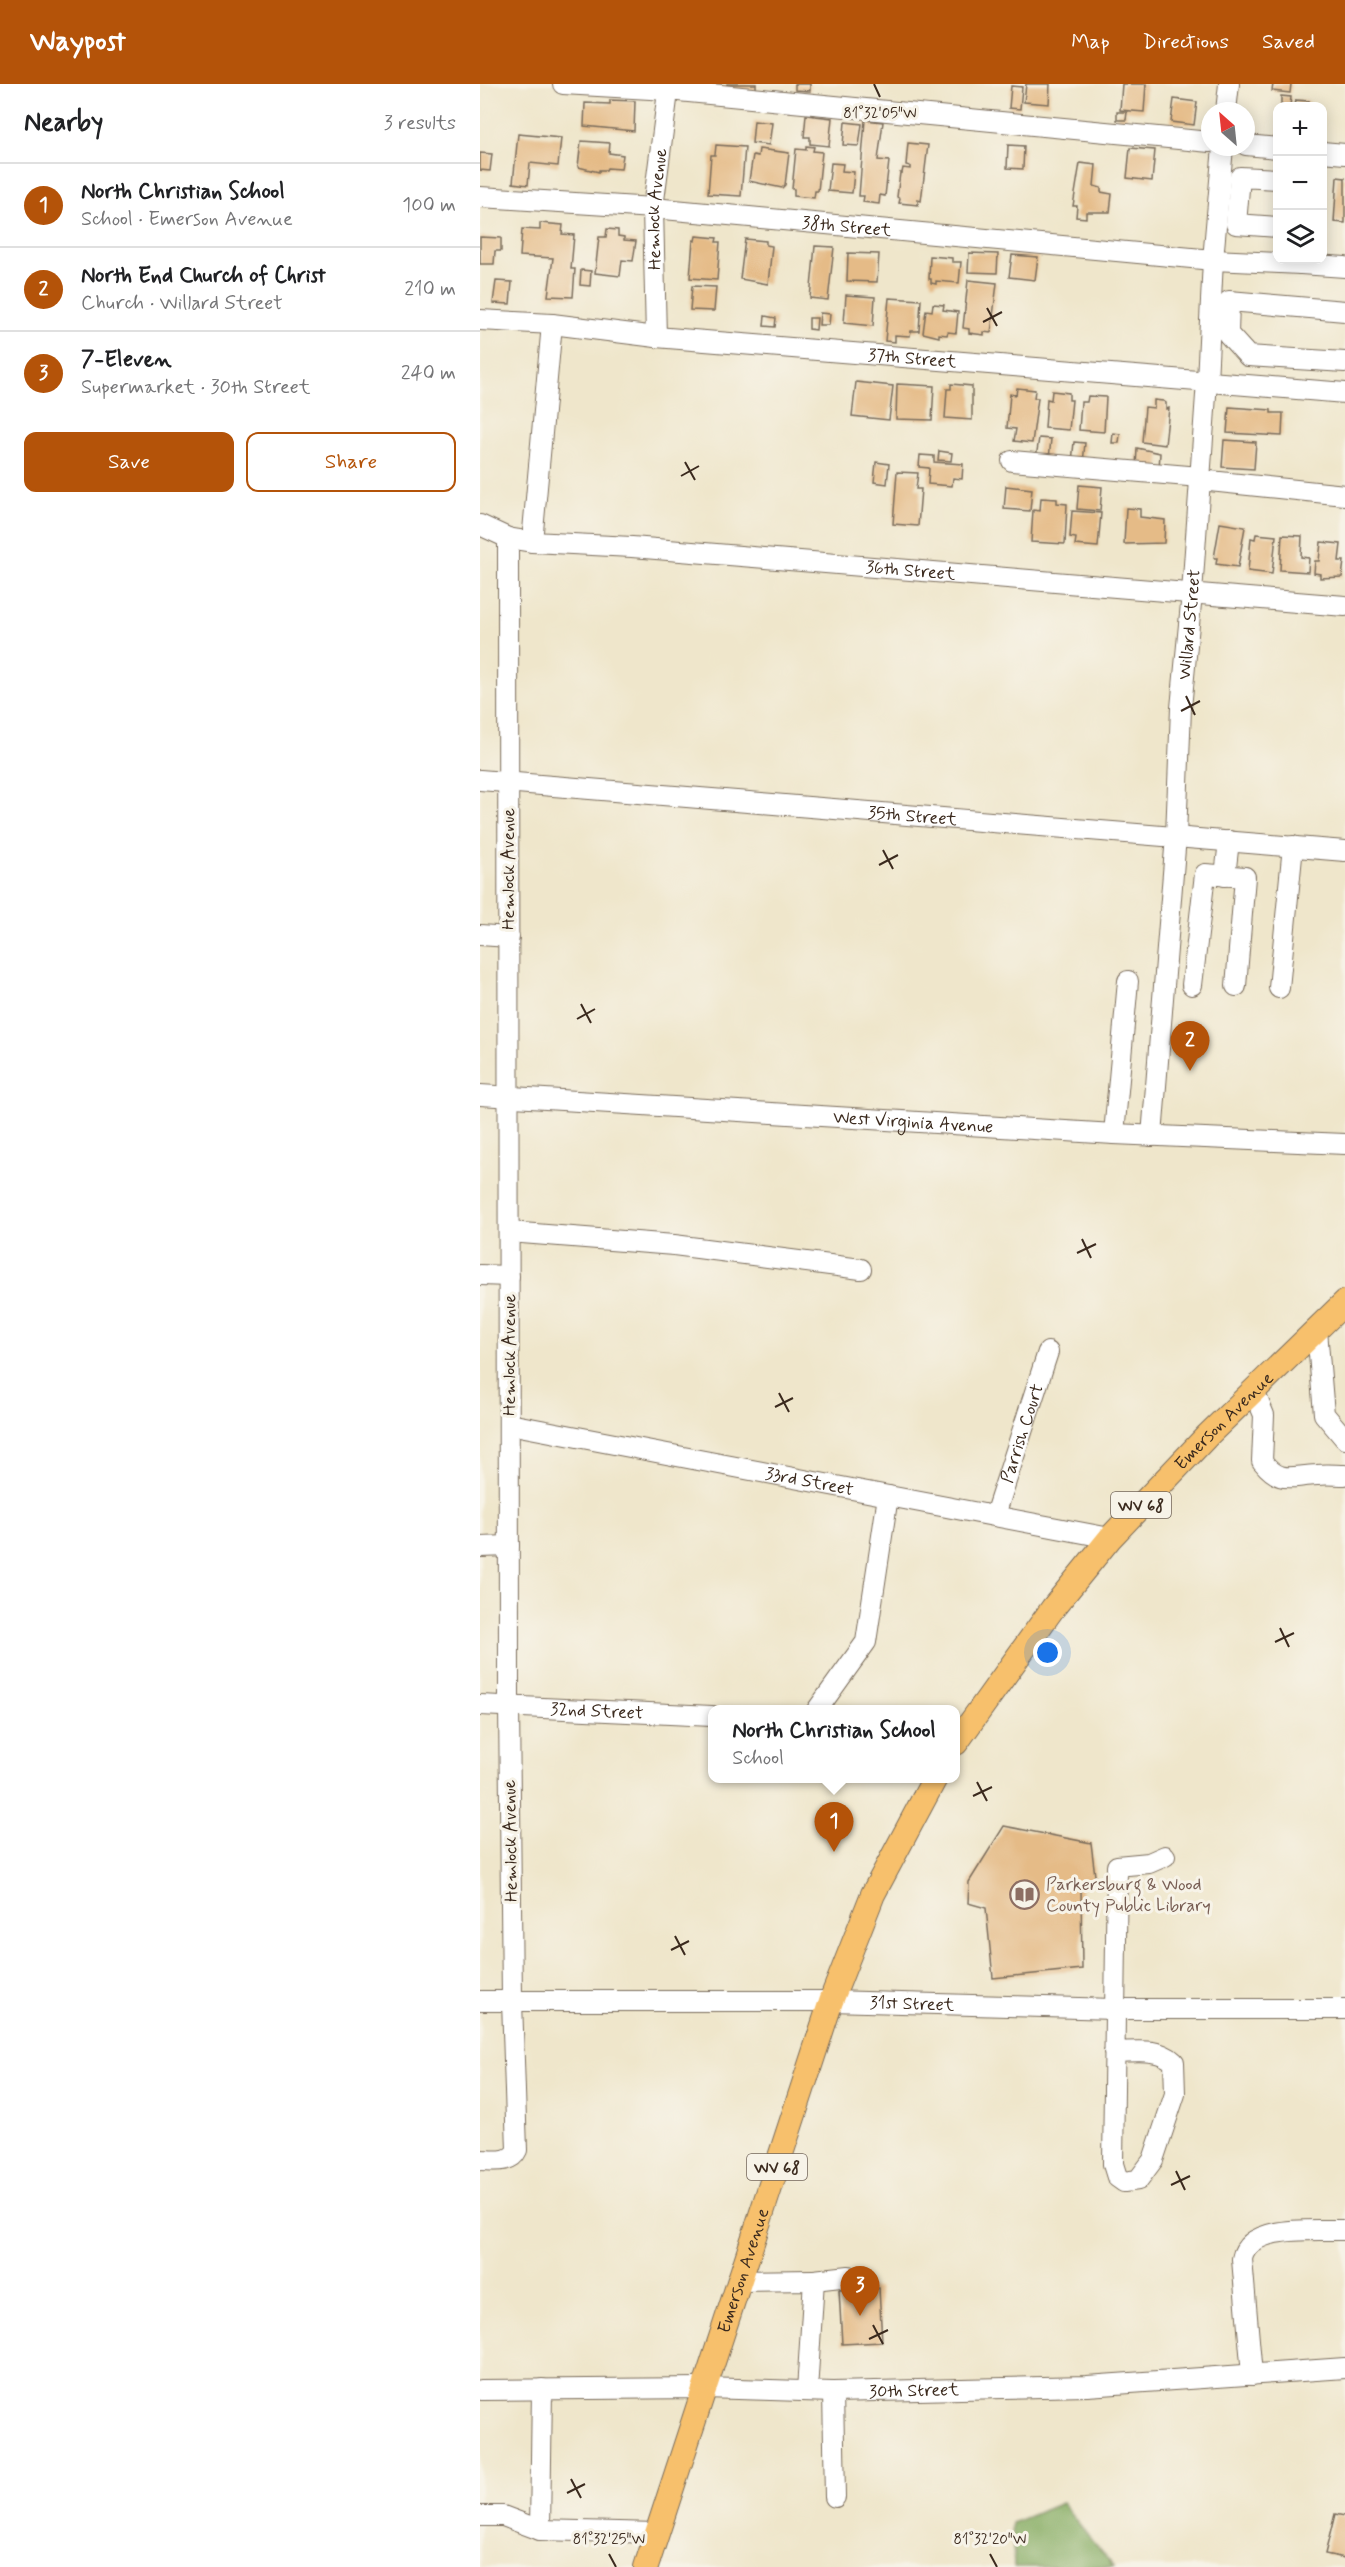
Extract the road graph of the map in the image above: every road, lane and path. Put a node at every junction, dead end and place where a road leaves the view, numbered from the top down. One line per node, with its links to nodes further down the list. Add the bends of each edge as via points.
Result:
1 (563, 84): 3 (street)
2 (1229, 84): 4 (street)
3 (669, 87): 5 (street); 13 (street, Hemlock Avenue)
4 (1227, 102)
5 (1201, 141)
6 (1255, 146): 7 (street)
7 (1273, 148)
8 (1327, 152): 9 (street)
9 (1345, 154)
10 (1222, 156): 15 (street, Willard Street)
11 (1273, 179): 14 (street, via 1240,177 1236,224)
12 (480, 197): 13 (street, 38th Street)
13 (653, 208): 15 (street, 38th Street); 22 (street, Hemlock Avenue)
14 (1273, 227)
15 (1213, 260): 16 (street, 38th Street); 24 (street, Willard Street)
16 (1273, 261)
17 (1319, 264): 18 (street, 38th Street)
18 (1345, 267)
19 (1345, 311): 23 (street, via 1229,300 1228,334 1248,356)
20 (480, 320): 21 (street, 37th Street)
21 (552, 324): 22 (street, 37th Street); 31 (street)
22 (656, 337): 24 (street, 37th Street)
23 (1345, 362)
24 (1208, 381): 25 (street, 37th Street); 27 (street, Willard Street)
25 (1345, 393)
26 (1012, 461): 27 (street)
27 (1200, 479): 28 (street); 32 (street, Willard Street)
28 (1345, 495)
29 (480, 525): 30 (street, 36th Street)
30 (508, 538): 31 (street, 36th Street); 35 (street, Hemlock Avenue)
31 (532, 542): 32 (street, 36th Street)
32 (1192, 593): 33 (street, 36th Street); 36 (street, Willard Street, via 1181,708)
33 (1345, 606)
34 (480, 780): 35 (street, 35th Street)
35 (508, 783): 36 (street, 35th Street); 42 (street, Hemlock Avenue)
36 (1176, 836): 37 (street, 35th Street); 50 (street, Willard Street)
37 (1229, 841): 38 (street, 35th Street); 40 (street)
38 (1293, 846): 39 (street, 35th Street); 46 (street)
39 (1345, 851)
40 (1225, 876): 44 (street, via 1205,874); 45 (street, via 1245,877)
41 (480, 936): 42 (street)
42 (508, 937): 48 (street, Hemlock Avenue)
43 (1128, 981): 49 (street)
44 (1192, 985)
45 (1236, 986)
46 (1279, 988)
47 (480, 1095): 48 (street, West Virginia Avenue)
48 (509, 1096): 49 (street, West Virginia Avenue); 52 (street, Hemlock Avenue)
49 (1114, 1134): 50 (street, West Virginia Avenue)
50 (1152, 1136): 51 (street, West Virginia Avenue)
51 (1345, 1144)
52 (509, 1232): 53 (street, via 674,1245); 55 (street, Hemlock Avenue)
53 (861, 1269)
54 (480, 1275): 55 (street)
55 (509, 1276): 60 (street, Hemlock Avenue)
56 (1345, 1302): 57 (main road, Emerson Avenue / WV 68)
57 (1317, 1330): 59 (main road, Emerson Avenue / WV 68); 61 (street, via 1324,1414)
58 (1048, 1352): 64 (street, Parrish Court)
59 (1254, 1391): 62 (street, via 1264,1415 1262,1461 1271,1473 1286,1479); 65 (main road, Emerson Avenue / WV 68)
60 (509, 1424): 63 (street, 33rd Street); 66 (street, Hemlock Avenue)
61 (1345, 1439)
62 (1345, 1475)
63 (888, 1496): 64 (street, 33rd Street); 70 (street, via 866,1642)
64 (995, 1515): 65 (street, 33rd Street)
65 (1110, 1538): 72 (main road, Emerson Avenue / WV 68)
66 (509, 1546): 67 (street); 69 (street, Hemlock Avenue)
67 (480, 1547)
68 (480, 1705): 69 (street, 32nd Street)
69 (509, 1705): 71 (street, 32nd Street); 76 (street, Hemlock Avenue)
70 (821, 1705)
71 (708, 1716)
72 (960, 1732)
73 (933, 1783): 77 (main road, Emerson Avenue / WV 68, via 873,1894)
74 (1165, 1856): 78 (street, via 1149,1863 1117,1866)
75 (480, 2001): 76 (street, 31st Street)
76 (512, 2001): 77 (street, 31st Street); 81 (street, Hemlock Avenue, via 517,2150 515,2156 501,2160)
77 (831, 2001): 78 (street, 31st Street); 85 (main road, Emerson Avenue / WV 68)
78 (1114, 2009): 79 (street, 31st Street); 80 (street)
79 (1345, 2009)
80 (1114, 2052): 80 (street, via 1113,2164 1117,2177 1124,2182 1138,2180 1153,2160 1174,2094 1174,2062 1153,2051)
81 (480, 2160)
82 (1345, 2230): 87 (street, via 1268,2233 1243,2250)
83 (849, 2276): 84 (street)
84 (814, 2280): 85 (street); 91 (street)
85 (740, 2281): 88 (main road, Emerson Avenue / WV 68)
86 (1345, 2368): 87 (street, 30th Street)
87 (1252, 2375): 92 (street, 30th Street, via 1087,2386)
88 (704, 2388): 89 (street, 30th Street); 91 (street, 30th Street); 96 (main road, Emerson Avenue / WV 68)
89 (542, 2389): 90 (street, 30th Street); 95 (street)
90 (480, 2390)
91 (807, 2391): 92 (street, 30th Street)
92 (833, 2392): 93 (street)
93 (835, 2497)
94 (480, 2516): 95 (street, via 503,2516)
95 (540, 2530): 96 (street)
96 (657, 2533): 97 (main road, Emerson Avenue / WV 68)
97 (646, 2567)

